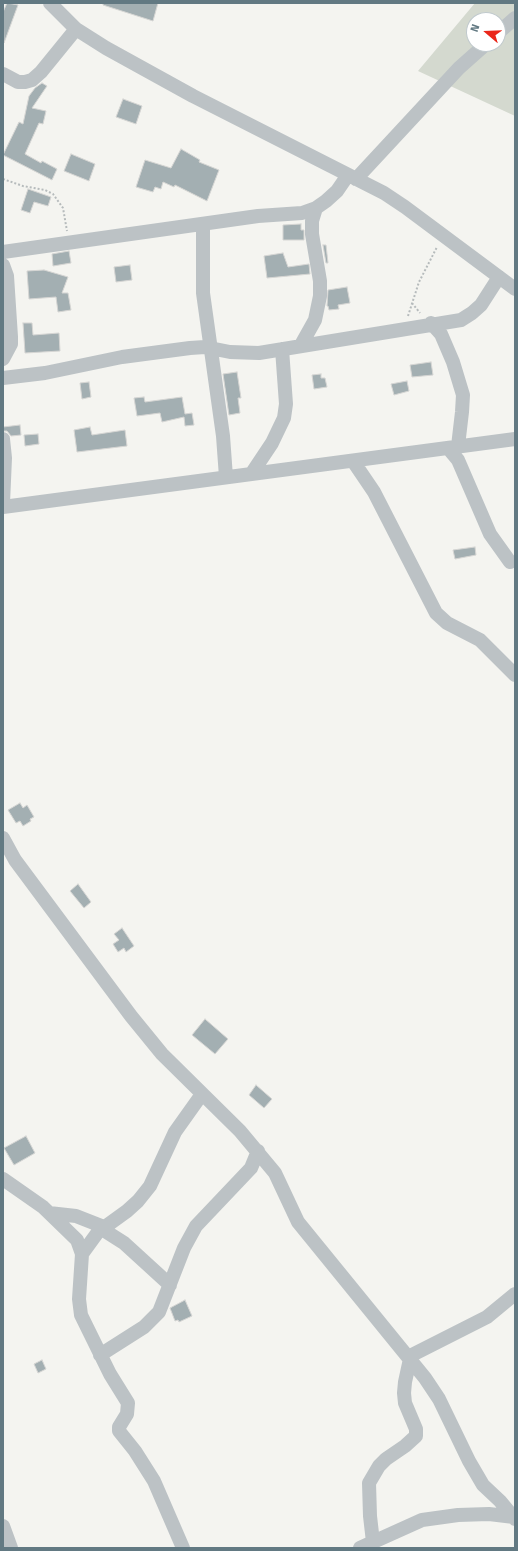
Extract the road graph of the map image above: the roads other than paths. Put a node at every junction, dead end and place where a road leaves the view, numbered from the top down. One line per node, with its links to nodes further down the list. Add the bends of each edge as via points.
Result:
1 (50, 3): 4 (street)
2 (515, 19): 3 (street)
3 (506, 26)
4 (76, 29): 6 (street, via 32,80 18,82); 7 (street, via 152,74)
5 (477, 52): 7 (street)
6 (3, 74)
7 (352, 177): 8 (street); 12 (street, via 405,206)
8 (316, 208): 9 (street); 15 (street, via 312,220 312,234 320,296 315,320)
9 (203, 224): 10 (street); 16 (street, via 203,293)
10 (3, 252)
11 (3, 265): 18 (street, via 7,276 12,337)
12 (499, 278): 13 (street); 14 (street, via 472,313 461,320)
13 (515, 289)
14 (431, 323): 15 (street); 22 (street, via 441,334 463,395 462,412)
15 (301, 346): 17 (street)
16 (209, 348): 17 (street, via 245,353); 19 (street, via 190,348); 25 (street, via 223,436)
17 (282, 349): 24 (street, via 286,404 284,418 272,443)
18 (3, 359)
19 (3, 378)
20 (3, 439): 26 (street, via 6,458)
21 (515, 439): 22 (street)
22 (453, 447): 23 (street); 28 (street, via 490,534)
23 (353, 461): 24 (street); 29 (street, via 377,499 436,613 447,623 480,640)
24 (252, 473): 25 (street)
25 (226, 477): 27 (street)
26 (3, 503)
27 (3, 507)
28 (510, 562)
29 (515, 675)
30 (3, 838): 31 (street, via 15,860 131,1016 162,1054)
31 (202, 1094): 32 (street); 35 (street, via 175,1132 150,1186 138,1201)
32 (258, 1151): 37 (street, via 251,1168 196,1226 184,1248); 40 (street, via 275,1173 298,1222)
33 (3, 1179): 34 (street)
34 (49, 1213): 35 (street, via 76,1216); 36 (street, via 76,1240)
35 (103, 1228): 36 (street, via 88,1242); 37 (street, via 124,1243)
36 (82, 1254): 39 (street, via 79,1298 81,1315)
37 (170, 1285): 39 (street, via 159,1312 144,1327)
38 (515, 1294): 40 (street, via 487,1317)
39 (100, 1355): 45 (street, via 128,1402 128,1414 119,1431 154,1481)
40 (409, 1358): 41 (street, via 439,1399 483,1485); 43 (street, via 404,1393 416,1436 379,1466 369,1483 370,1516)
41 (514, 1518): 43 (street, via 489,1514 422,1520)
42 (3, 1526): 44 (street)
43 (366, 1545)
44 (11, 1548)
45 (182, 1548)

